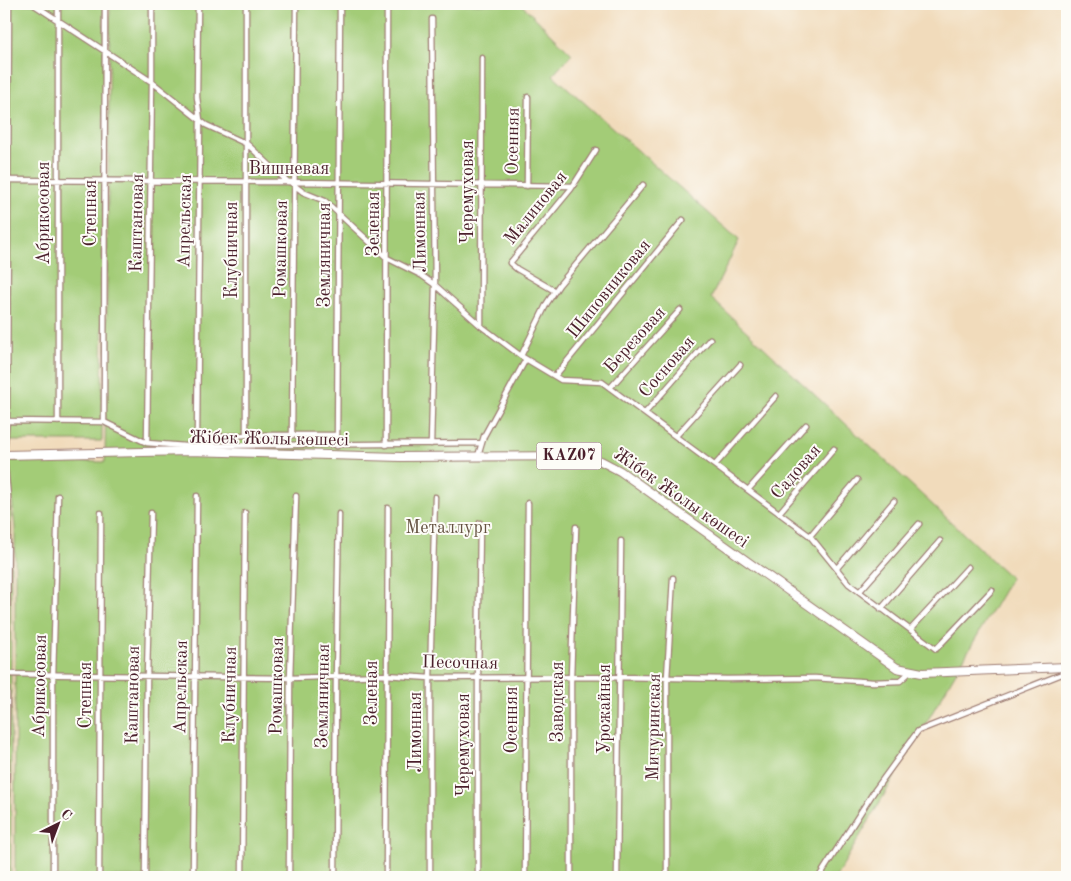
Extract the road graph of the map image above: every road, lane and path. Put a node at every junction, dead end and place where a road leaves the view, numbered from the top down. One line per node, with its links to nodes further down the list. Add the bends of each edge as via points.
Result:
1 (8, 4): 20 (street)
2 (33, 4): 12 (street)
3 (58, 4): 12 (street, Абрикосовая)
4 (104, 4): 13 (street, Степная)
5 (152, 4): 15 (street, Каштановая)
6 (198, 4): 17 (street, Апрельская, via 197,97)
7 (246, 4): 18 (street, Клубничная)
8 (296, 4): 26 (street, Ромашковая)
9 (340, 4): 27 (street, Земляничная)
10 (387, 4): 28 (street, Зеленая)
11 (432, 19): 29 (street, Лимонная)
12 (58, 21): 13 (street); 21 (street, Абрикосовая)
13 (105, 52): 15 (street); 23 (street, Степная)
14 (482, 58): 30 (street, Черемуховая)
15 (152, 82): 17 (street); 22 (street, Каштановая)
16 (528, 97): 32 (street, Осенняя)
17 (200, 120): 18 (street, via 206,126); 24 (street, Апрельская)
18 (247, 144): 25 (street, Клубничная); 26 (street)
19 (596, 150): 33 (street, Малиновая)
20 (6, 180): 21 (street, Вишневая); 49 (street)
21 (58, 180): 23 (street, Вишневая); 50 (street, Абрикосовая)
22 (151, 181): 23 (street, Вишневая); 24 (street, Вишневая); 57 (street, Каштановая)
23 (104, 182): 51 (street, Степная)
24 (199, 182): 25 (street, Вишневая); 55 (street, Апрельская, via 197,438)
25 (246, 182): 26 (street, Вишневая); 55 (street, Клубничная)
26 (292, 183): 27 (street, Вишневая); 34 (street, via 325,201); 53 (street, Ромашковая)
27 (339, 183): 28 (street, Вишневая); 34 (street, Земляничная)
28 (388, 183): 29 (street, Вишневая); 36 (street, Зеленая)
29 (434, 184): 30 (street, Вишневая); 37 (street, Лимонная)
30 (482, 184): 32 (street, Вишневая); 40 (street, Черемуховая)
31 (643, 185): 38 (street)
32 (527, 186): 33 (street, Вишневая)
33 (573, 186): 38 (street, Малиновая, via 510,263)
34 (339, 214): 36 (street); 54 (street, Земляничная)
35 (683, 220): 45 (street, Шиповниковая)
36 (387, 258): 37 (street); 60 (street, Зеленая)
37 (435, 285): 40 (street); 58 (street, Лимонная)
38 (555, 291): 42 (street)
39 (680, 310): 46 (street, Березовая)
40 (481, 326): 42 (street)
41 (710, 339): 48 (street, Сосновая)
42 (521, 356): 43 (street)
43 (526, 359): 45 (street); 59 (street)
44 (740, 365): 56 (street)
45 (555, 376): 46 (street, via 561,380 602,382)
46 (610, 388): 48 (street)
47 (776, 396): 65 (street)
48 (645, 413): 56 (street)
49 (5, 421): 50 (street); 63 (street)
50 (58, 422): 51 (street)
51 (104, 422): 57 (street)
52 (806, 425): 67 (street)
53 (292, 435): 54 (street); 55 (street)
54 (337, 435): 61 (street, Земляничная)
55 (246, 436)
56 (676, 436): 65 (street)
57 (147, 442): 61 (street, via 184,446)
58 (431, 444): 59 (street); 60 (street)
59 (482, 444): 64 (street)
60 (386, 445): 61 (street)
61 (337, 446)
62 (834, 449): 78 (street, Садовая)
63 (4, 455): 64 (highway, Жібек Жолы көшесі / KAZ07, via 189,451); 96 (street, via 8,496)
64 (478, 457): 94 (highway, Жібек Жолы көшесі / KAZ07, via 583,456 601,461 620,471 885,660)
65 (715, 465): 67 (street)
66 (857, 480): 83 (street)
67 (748, 490): 78 (street)
68 (58, 496): 98 (street, Абрикосовая)
69 (197, 496): 101 (street, Апрельская)
70 (296, 496): 104 (street, Ромашковая)
71 (435, 497): 106 (street, Лимонная)
72 (894, 501): 87 (street)
73 (528, 503): 108 (street, Осенняя)
74 (388, 508): 97 (street, Зеленая)
75 (101, 513): 99 (street, Степная)
76 (151, 513): 100 (street, Каштановая)
77 (246, 513): 102 (street, Клубничная)
78 (779, 513): 83 (street)
79 (339, 514): 105 (street, Земляничная)
80 (480, 523): 107 (street, Черемуховая)
81 (919, 524): 90 (street)
82 (576, 527): 109 (street, Заводская)
83 (810, 536): 87 (street)
84 (621, 541): 103 (street, Урожайная)
85 (940, 541): 91 (street)
86 (968, 567): 92 (street)
87 (837, 568): 90 (street, via 849,584)
88 (673, 578): 110 (street, Мичуринская)
89 (992, 590): 92 (street, via 936,649)
90 (860, 591): 91 (street)
91 (881, 609): 92 (street)
92 (912, 629)
93 (1067, 667): 94 (highway, Жібек Жолы көшесі / KAZ07)
94 (910, 672): 110 (street, Песочная, via 900,681 874,682 815,678)
95 (1067, 672): 126 (street, via 918,731)
96 (5, 674): 98 (street, Песочная); 111 (street)
97 (386, 675): 105 (street, Песочная); 106 (street, Песочная); 119 (street, Зеленая)
98 (53, 676): 99 (street, Песочная); 112 (street, Абрикосовая)
99 (100, 676): 100 (street, Песочная); 113 (street, Степная)
100 (147, 676): 101 (street, Песочная); 114 (street, Каштановая)
101 (195, 677): 102 (street, Песочная); 115 (street, Апрельская)
102 (244, 677): 104 (street, Песочная); 116 (street, Клубничная)
103 (618, 677): 109 (street, Песочная); 110 (street, Песочная); 124 (street, Урожайная)
104 (290, 678): 105 (street, Песочная); 117 (street, Ромашковая)
105 (336, 678): 118 (street, Земляничная)
106 (430, 678): 107 (street, Песочная); 120 (street, Лимонная)
107 (478, 678): 108 (street, Песочная); 121 (street, Черемуховая)
108 (526, 678): 109 (street, Песочная); 122 (street, Осенняя)
109 (571, 678): 123 (street, Заводская)
110 (667, 678): 125 (street, Мичуринская)
111 (6, 877)
112 (53, 877)
113 (99, 877)
114 (145, 877)
115 (193, 877)
116 (242, 877)
117 (289, 877)
118 (335, 877)
119 (386, 877)
120 (430, 877)
121 (478, 877)
122 (525, 877)
123 (571, 877)
124 (618, 877)
125 (667, 877)
126 (818, 877)

